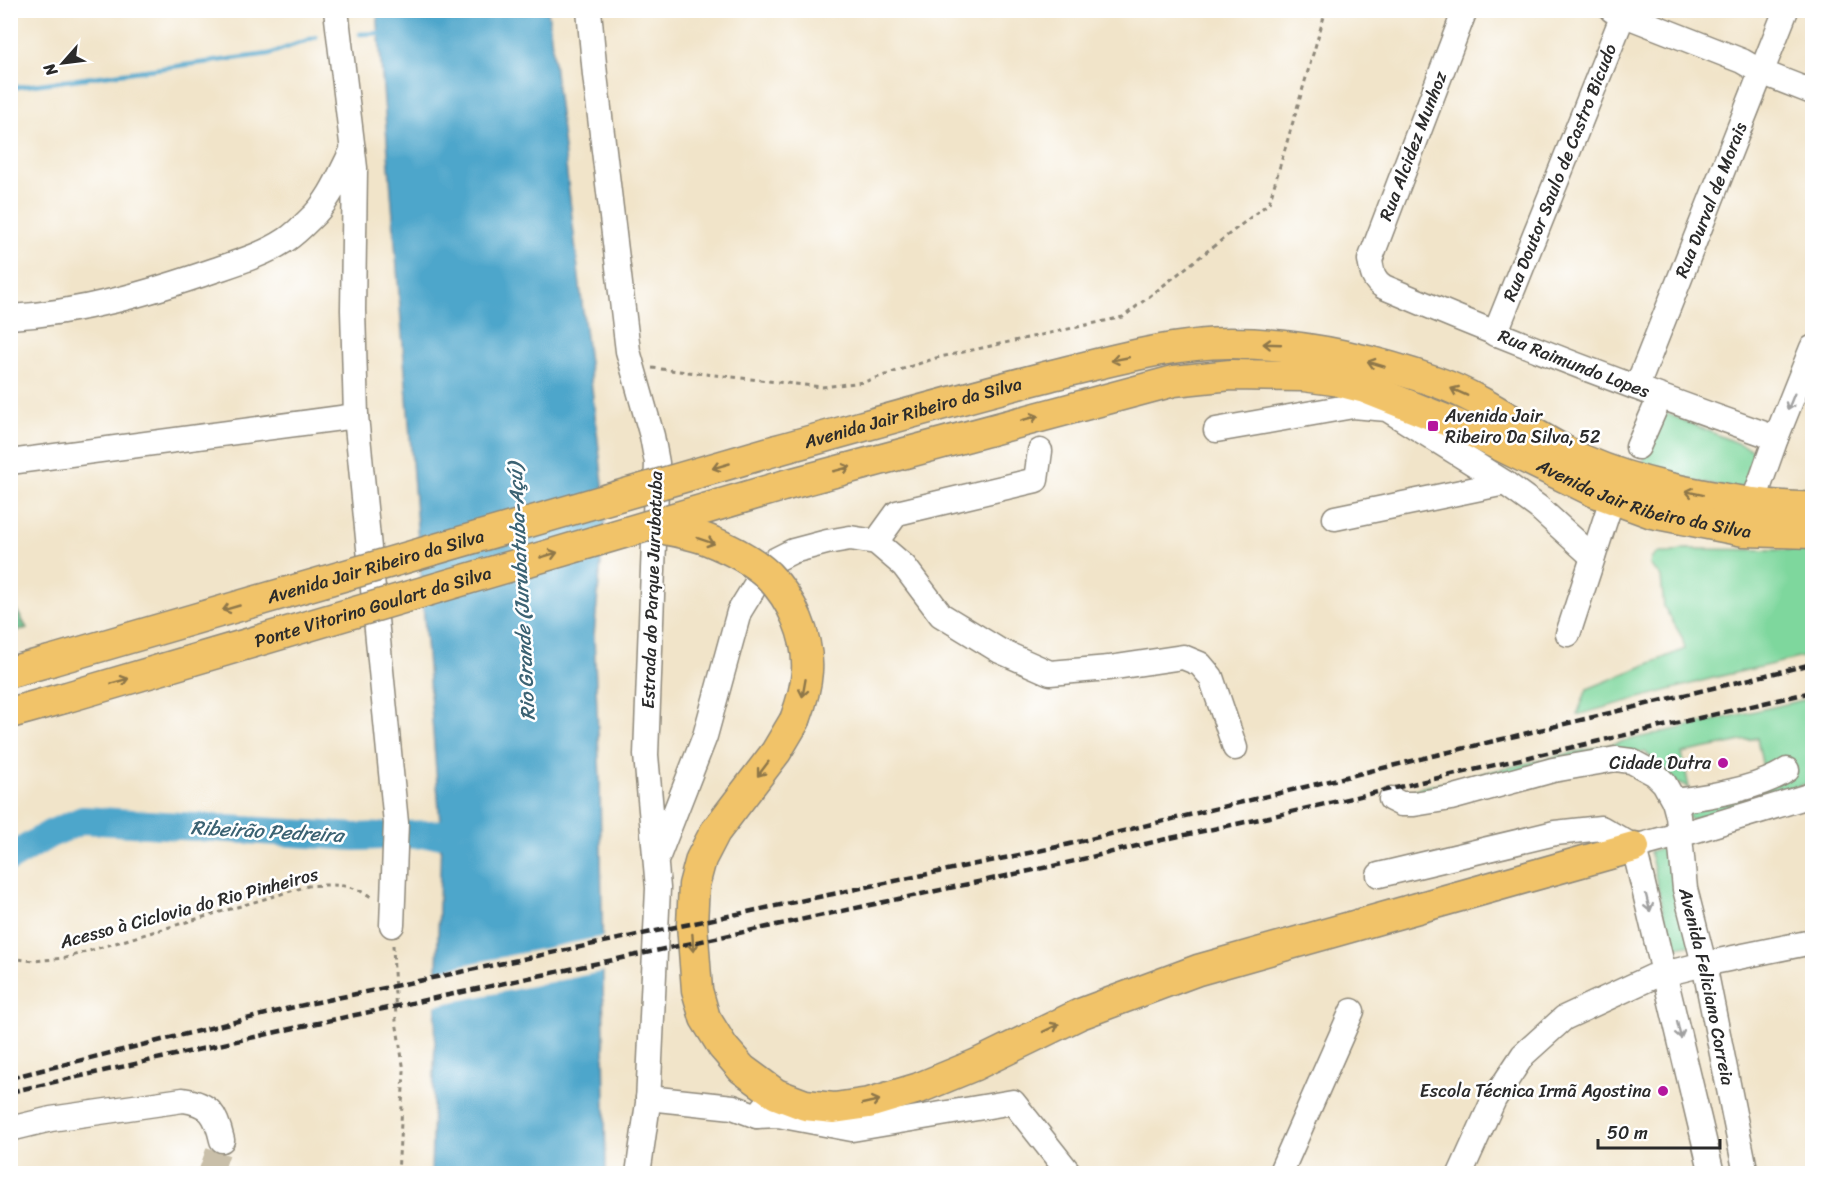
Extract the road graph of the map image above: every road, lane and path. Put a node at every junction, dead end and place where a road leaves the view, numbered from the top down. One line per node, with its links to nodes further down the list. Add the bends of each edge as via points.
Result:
1 (336, 10): 9 (street)
2 (589, 10): 15 (street, Estrada do Parque Jurubatuba)
3 (1326, 10): 15 (path, via 1269,202 1123,317 936,358 864,382 822,387)
4 (1465, 10): 10 (street, Rua Alcidez Munhoz, via 1370,260)
5 (1786, 10): 7 (street, Rua Durval de Morais)
6 (1620, 12): 7 (street); 12 (street, Rua Doutor Saulo de Castro Bicudo)
7 (1761, 72): 8 (street); 17 (street, Rua Durval de Morais)
8 (1812, 92)
9 (354, 147): 11 (street, via 313,217 277,245 188,280 91,307); 19 (street)
10 (1376, 281): 12 (street, Rua Raimundo Lopes)
11 (10, 317)
12 (1495, 334): 17 (street, Rua Raimundo Lopes)
13 (1812, 348): 21 (street, one-way to 21)
14 (1330, 354): 16 (main road, via 1316,361); 28 (main road, Avenida Jair Ribeiro da Silva, one-way to 14, via 1626,476 1585,461 1439,383 1357,358); 37 (main road, Avenida Jair Ribeiro da Silva, one-way to 37, bridge, via 1287,345 1228,343 1109,361 777,450)
15 (632, 366): 47 (street, Estrada do Parque Jurubatuba, via 657,463 646,755)
16 (1303, 376): 26 (main road, Avenida Jair Ribeiro da Silva, one-way to 16, via 1174,381 1231,375); 27 (main road, Avenida Jair Ribeiro da Silva, via 1365,388 1407,404)
17 (1635, 387): 18 (street, Rua Raimundo Lopes)
18 (1660, 397): 21 (street, Rua Raimundo Lopes); 22 (street)
19 (356, 416): 24 (street); 50 (street, via 396,823)
20 (1216, 430): 25 (street, via 1353,406 1387,409)
21 (1776, 438): 28 (street)
22 (1638, 447)
23 (1040, 451): 34 (street, via 1036,480 897,513)
24 (10, 462)
25 (1505, 483): 30 (street); 35 (street)
26 (786, 485): 31 (main road, Ponte Vitorino Goulart da Silva, bridge)
27 (1612, 499): 32 (main road, Avenida Jair Ribeiro da Silva, via 1652,513); 35 (street)
28 (1752, 502): 29 (main road, Avenida Jair Ribeiro da Silva); 32 (street)
29 (1812, 507)
30 (1335, 518)
31 (650, 526): 38 (main road, Ponte Vitorino Goulart da Silva, one-way to 31, bridge); 56 (main road, one-way to 56, bridge, via 707,540 767,574 789,602 804,636 807,670 795,720 776,752 715,832 701,859 694,885 692,924 697,990 705,1018 742,1069)
32 (1744, 531): 33 (main road, Avenida Jair Ribeiro da Silva)
33 (1812, 533)
34 (876, 542): 39 (street, via 904,566 941,615 1000,651 1050,673 1183,657 1200,664 1211,676); 47 (street, via 850,538 827,542 793,550 769,563 739,612 705,736)
35 (1593, 557): 36 (street)
36 (1568, 634)
37 (10, 672)
38 (10, 713)
39 (1235, 748)
40 (1787, 770): 43 (street, via 1722,793)
41 (1812, 795): 44 (street)
42 (1391, 799): 43 (street, via 1414,804 1451,798 1553,770 1616,759 1631,761 1655,774)
43 (1674, 801): 44 (street, Avenida Feliciano Correia)
44 (1678, 835): 45 (street); 53 (street, Avenida Feliciano Correia, via 1685,888)
45 (1634, 847): 46 (street, via 1600,828 1555,833); 49 (main road); 54 (street, Avenida Feliciano Correia, one-way to 54)
46 (1472, 853): 48 (street); 49 (street)
47 (656, 861): 57 (street, Estrada do Parque Jurubatuba)
48 (1379, 875)
49 (1483, 889): 56 (main road, one-way to 49, via 805,1105 834,1108 869,1103 919,1088 1080,1014 1198,970)
50 (392, 925): 52 (path, Acesso à Ciclovia do Rio Pinheiros, via 384,906 370,896 337,884 308,886 65,957 34,961); 61 (path, via 396,1021 404,1071)
51 (1812, 942): 53 (street)
52 (10, 958)
53 (1704, 964): 54 (street); 67 (street, Avenida Feliciano Correia)
54 (1666, 973): 65 (street, via 1564,1018 1523,1054 1494,1099); 66 (street, Avenida Feliciano Correia, one-way to 66)
55 (1352, 1011): 64 (street)
56 (776, 1094): 58 (street)
57 (648, 1098): 58 (street, via 733,1107); 62 (street, Estrada do Parque Jurubatuba)
58 (757, 1116): 63 (street, via 778,1115 852,1129 1013,1102)
59 (10, 1129): 60 (street, via 51,1119 183,1100 198,1102 210,1110)
60 (222, 1140)
61 (398, 1173)
62 (638, 1173)
63 (1070, 1173)
64 (1280, 1173)
65 (1460, 1173)
66 (1712, 1173)
67 (1746, 1173)

